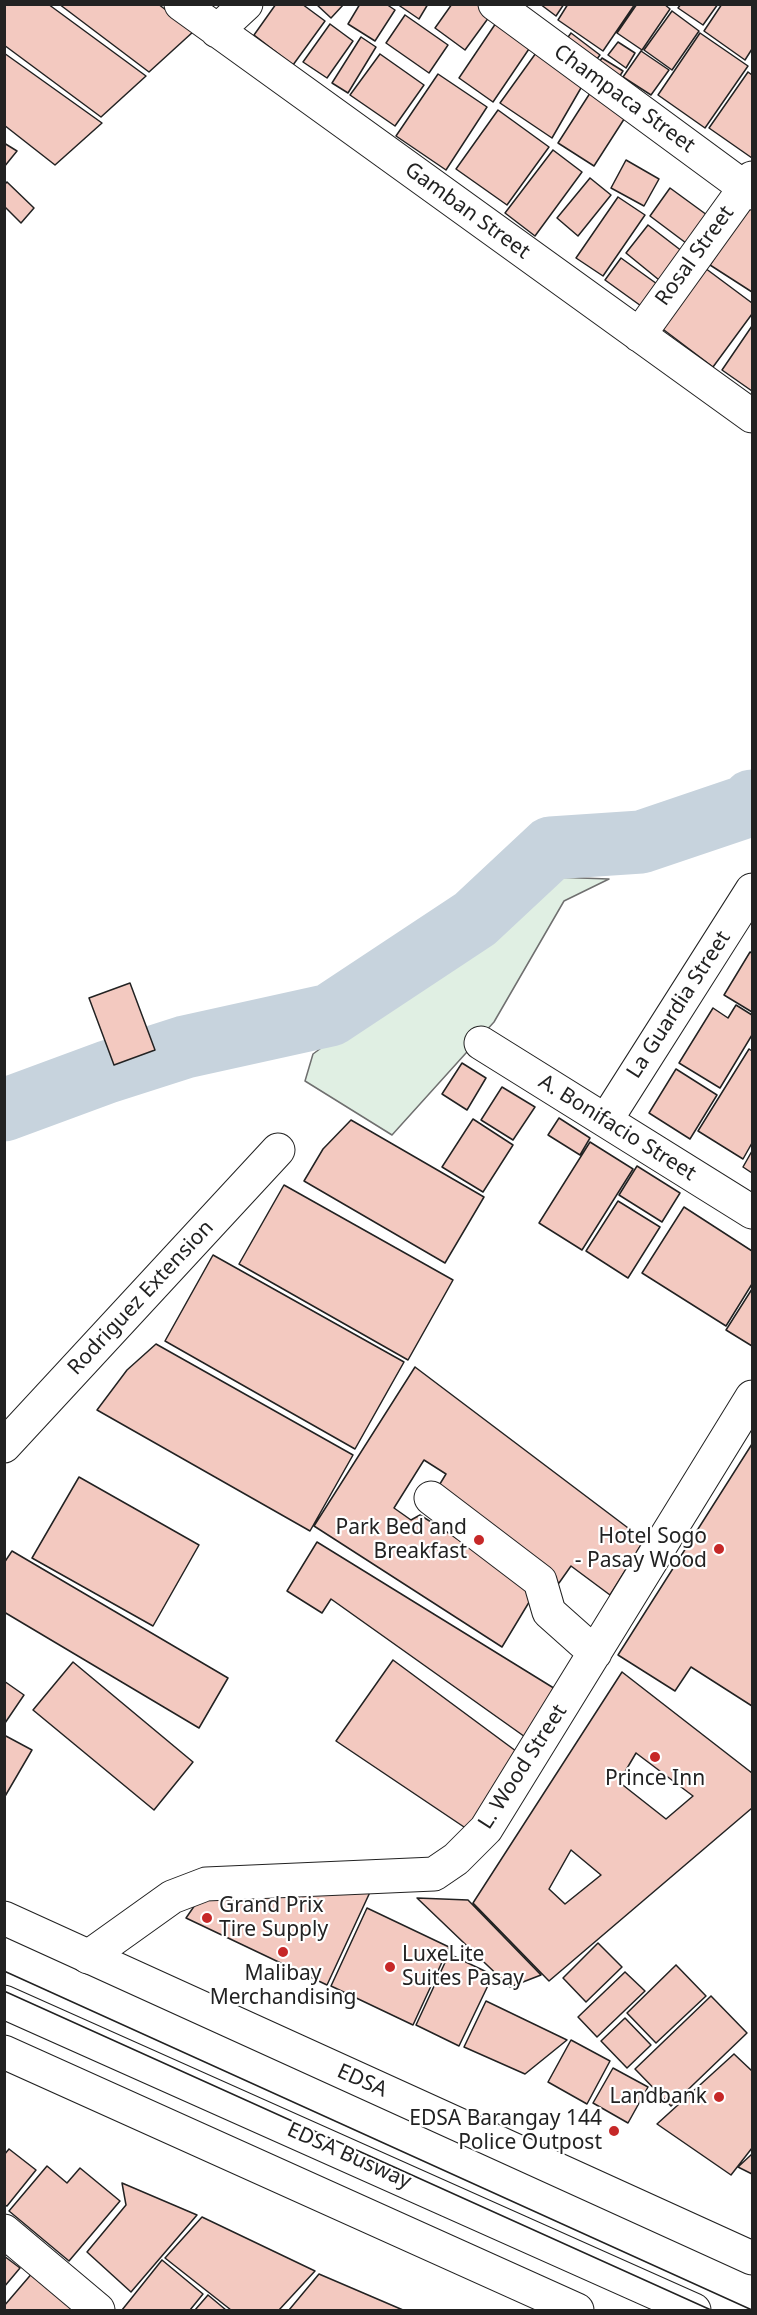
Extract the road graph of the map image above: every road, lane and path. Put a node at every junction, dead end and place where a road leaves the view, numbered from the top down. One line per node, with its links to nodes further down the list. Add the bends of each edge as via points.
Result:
1 (181, 4): 4 (main road, Gamban Street)
2 (246, 4): 4 (main road)
3 (495, 4): 5 (main road, Champaca Street)
4 (217, 31): 6 (main road, Gamban Street)
5 (750, 186): 6 (main road, Rosal Street)
6 (639, 334): 7 (main road, Gamban Street)
7 (753, 416)
8 (753, 890): 10 (main road, La Guardia Street)
9 (481, 1043): 10 (main road, A. Bonifacio Street)
10 (606, 1120): 12 (main road, A. Bonifacio Street)
11 (278, 1150): 14 (main road, Rodriguez Extension)
12 (753, 1212)
13 (753, 1397): 16 (main road, L. Wood Street)
14 (4, 1446)
15 (431, 1498): 16 (main road, via 540,1581 549,1612)
16 (595, 1653): 18 (main road, L. Wood Street, via 486,1829 456,1859 434,1874 206,1884 172,1897)
17 (4, 1918): 18 (main road, EDSA)
18 (88, 1957): 22 (main road, EDSA)
19 (4, 2002): 25 (main road, EDSA Busway)
20 (4, 2052): 24 (main road)
21 (4, 2230): 23 (main road)
22 (753, 2258)
23 (99, 2310)
24 (578, 2310)
25 (694, 2310)

